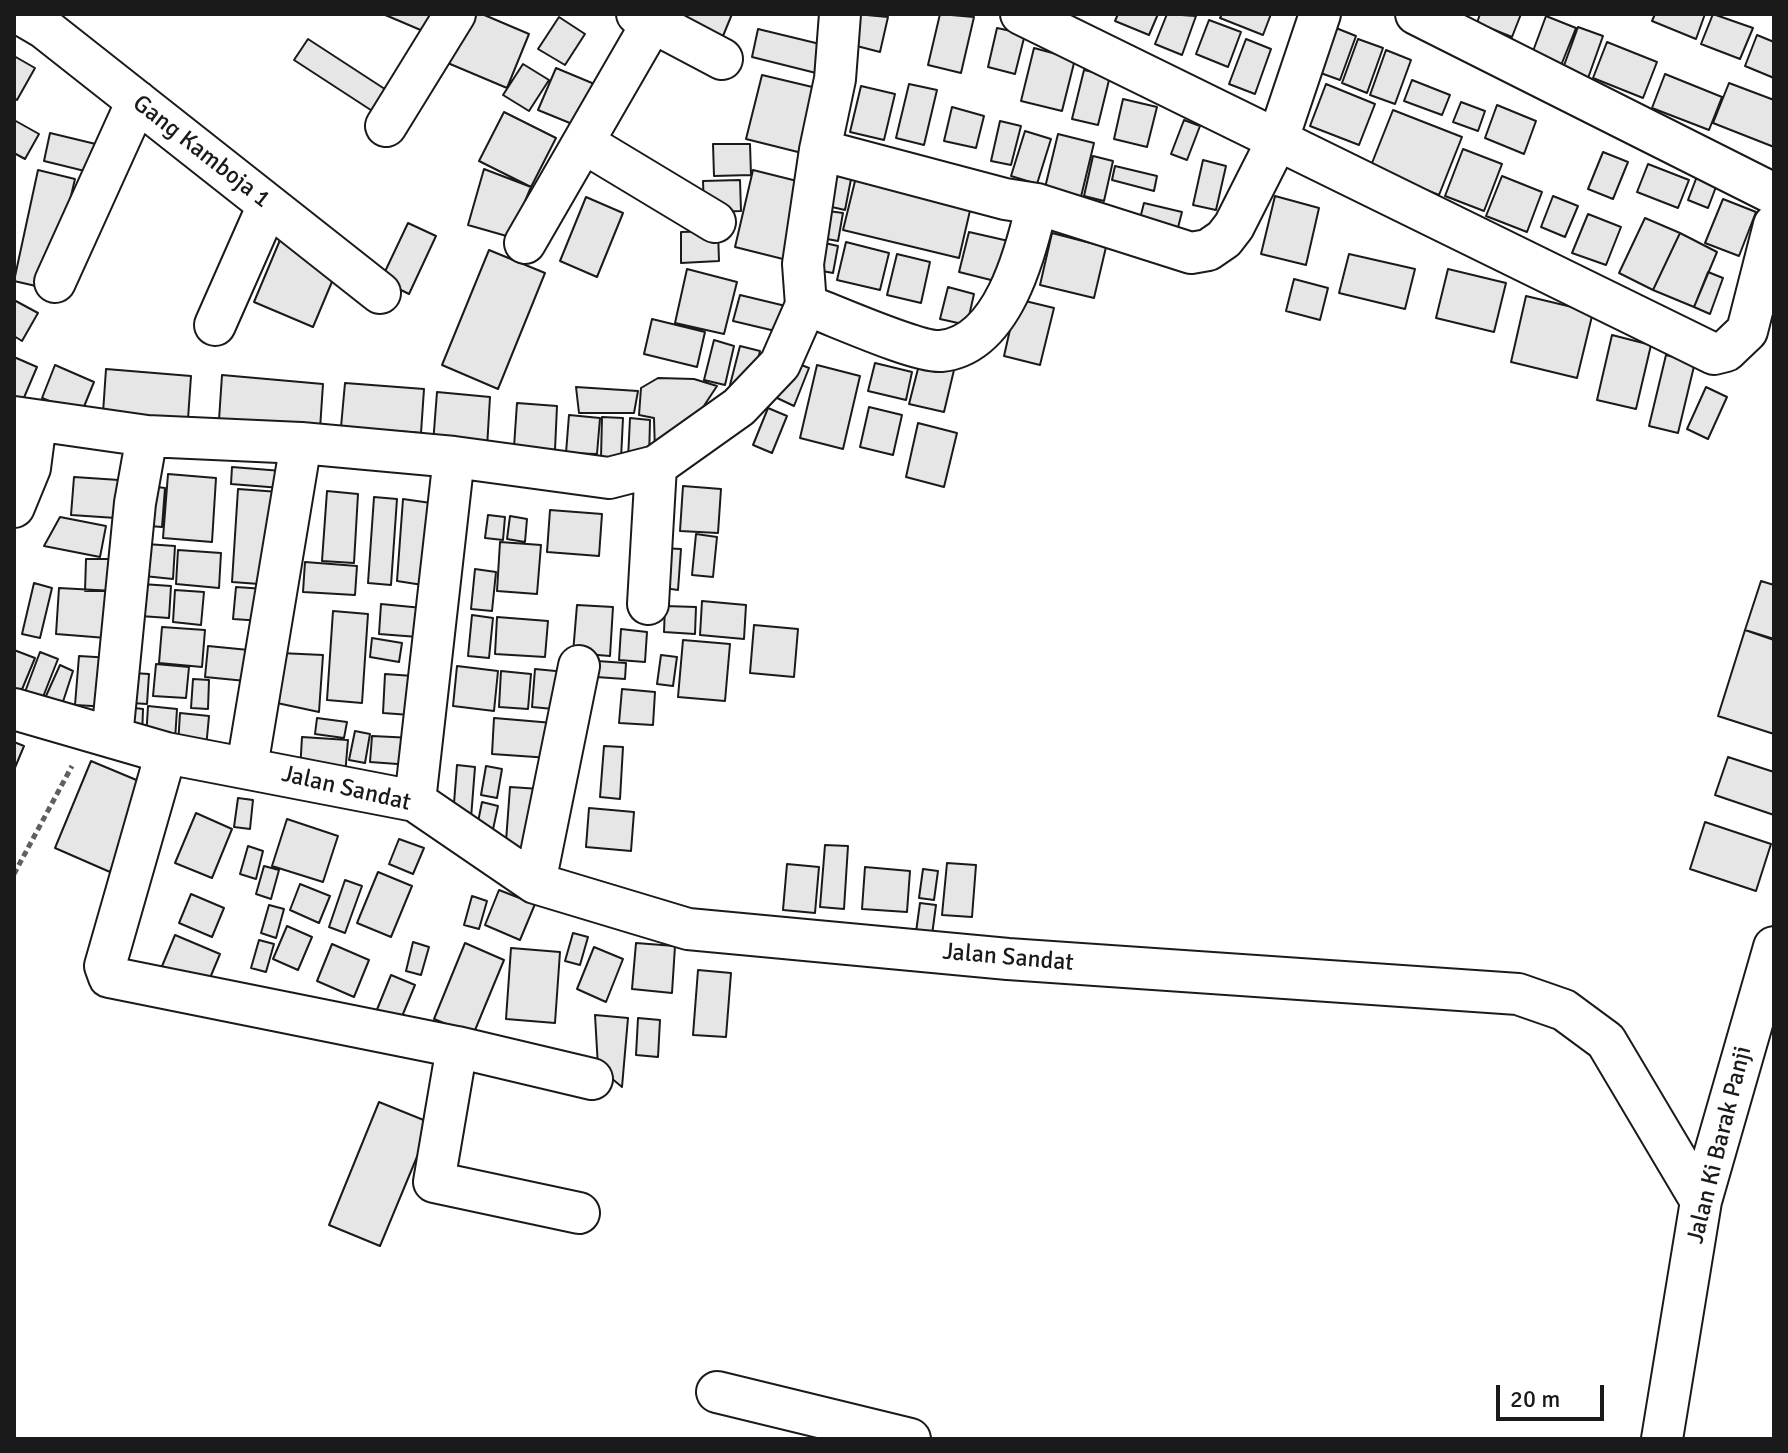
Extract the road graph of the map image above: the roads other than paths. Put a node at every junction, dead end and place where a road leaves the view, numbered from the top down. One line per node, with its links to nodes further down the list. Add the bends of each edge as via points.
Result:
1 (20, 14): 9 (street, Gang Kamboja 1)
2 (455, 14): 10 (street)
3 (840, 14): 13 (street, via 835,79)
4 (1021, 14): 11 (street)
5 (1320, 14): 11 (street)
6 (1416, 14): 14 (street)
7 (644, 18): 8 (street); 12 (street)
8 (722, 59)
9 (137, 101): 16 (street, Gang Kamboja 1); 20 (street)
10 (386, 126)
11 (1278, 139): 15 (street, via 1234,226 1208,250 1191,253); 18 (street, via 1714,354 1726,351 1747,331)
12 (584, 143): 17 (street); 19 (street)
13 (820, 150): 15 (street); 22 (street, via 803,264)
14 (1774, 194)
15 (1037, 204): 22 (street, via 1023,262 1000,308 980,334 957,346 940,351 920,347)
16 (268, 205): 21 (street, Gang Kamboja 1); 23 (street)
17 (715, 222)
18 (1774, 225)
19 (525, 243)
20 (55, 282)
21 (380, 293)
22 (806, 305): 28 (street, via 780,364 739,407)
23 (215, 325)
24 (25, 419): 25 (street); 29 (street, via 30,468)
25 (147, 436): 26 (street); 33 (street)
26 (301, 443): 27 (street); 35 (street)
27 (454, 457): 28 (street, via 609,478); 36 (street)
28 (656, 466): 30 (street)
29 (14, 507)
30 (648, 604)
31 (579, 666): 37 (street)
32 (14, 709): 33 (street, Jalan Sandat)
33 (102, 734): 34 (street, Jalan Sandat)
34 (166, 753): 35 (street, Jalan Sandat); 39 (street, via 105,966 109,977)
35 (247, 767): 36 (street, Jalan Sandat)
36 (415, 801): 37 (street, Jalan Sandat)
37 (535, 883): 41 (street, Jalan Sandat, via 688,929 1008,959 1518,994 1564,1010 1606,1041)
38 (1774, 947): 41 (street, Jalan Ki Barak Panji)
39 (457, 1047): 40 (street); 42 (street, via 434,1182)
40 (592, 1079)
41 (1701, 1201): 46 (street, Jalan Ki Barak Panji)
42 (579, 1213)
43 (717, 1392): 44 (street)
44 (796, 1426): 45 (street)
45 (910, 1439)
46 (1662, 1439)

